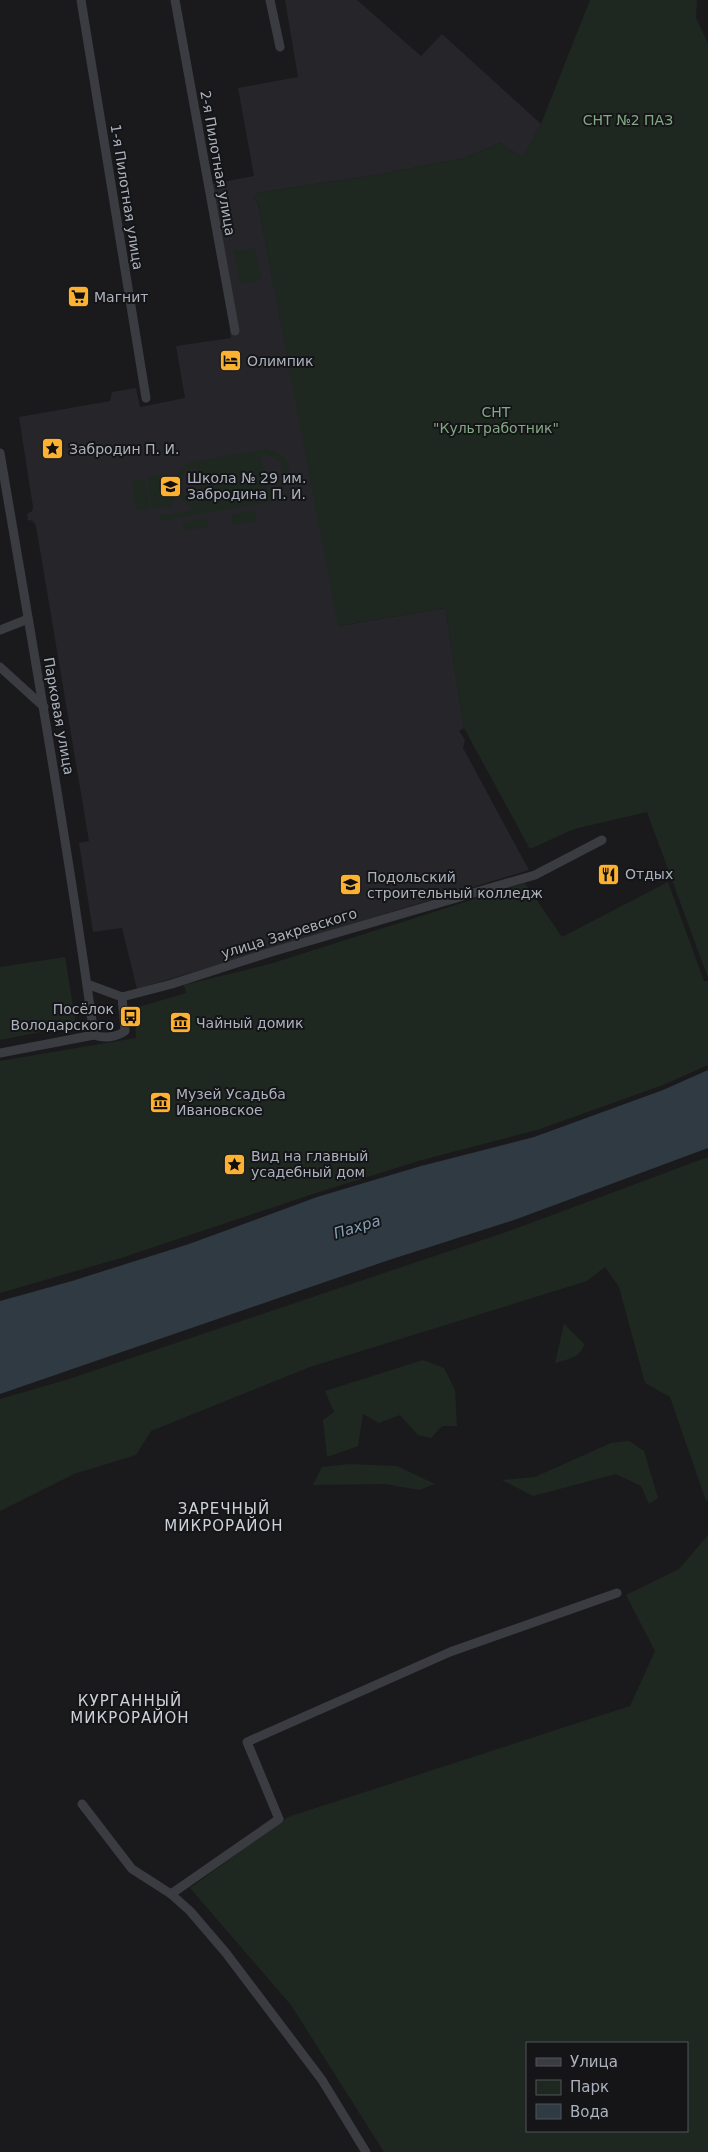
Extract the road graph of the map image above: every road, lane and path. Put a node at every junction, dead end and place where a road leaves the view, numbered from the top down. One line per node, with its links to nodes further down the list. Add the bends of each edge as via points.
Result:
1 (81, 0): 6 (street, 1-я Пилотная улица)
2 (175, 0): 5 (street, 2-я Пилотная улица)
3 (270, 0): 4 (street)
4 (280, 48)
5 (235, 331)
6 (146, 398)
7 (0, 453): 8 (street, Парковая улица)
8 (28, 619): 9 (street); 11 (street, Парковая улица)
9 (0, 630)
10 (0, 667): 11 (street)
11 (44, 708): 13 (street, Парковая улица)
12 (602, 840): 14 (street, улица Закревского, via 535,875)
13 (87, 984): 14 (street); 15 (street, Парковая улица)
14 (122, 997): 15 (street, via 125,1031 120,1035 99,1038)
15 (94, 1035): 16 (street)
16 (0, 1053)
17 (617, 1592): 19 (street, via 450,1652 247,1742 279,1819)
18 (82, 1804): 19 (street, via 132,1869)
19 (171, 1894): 20 (street, via 226,1953 288,2035 322,2080)
20 (366, 2152)

